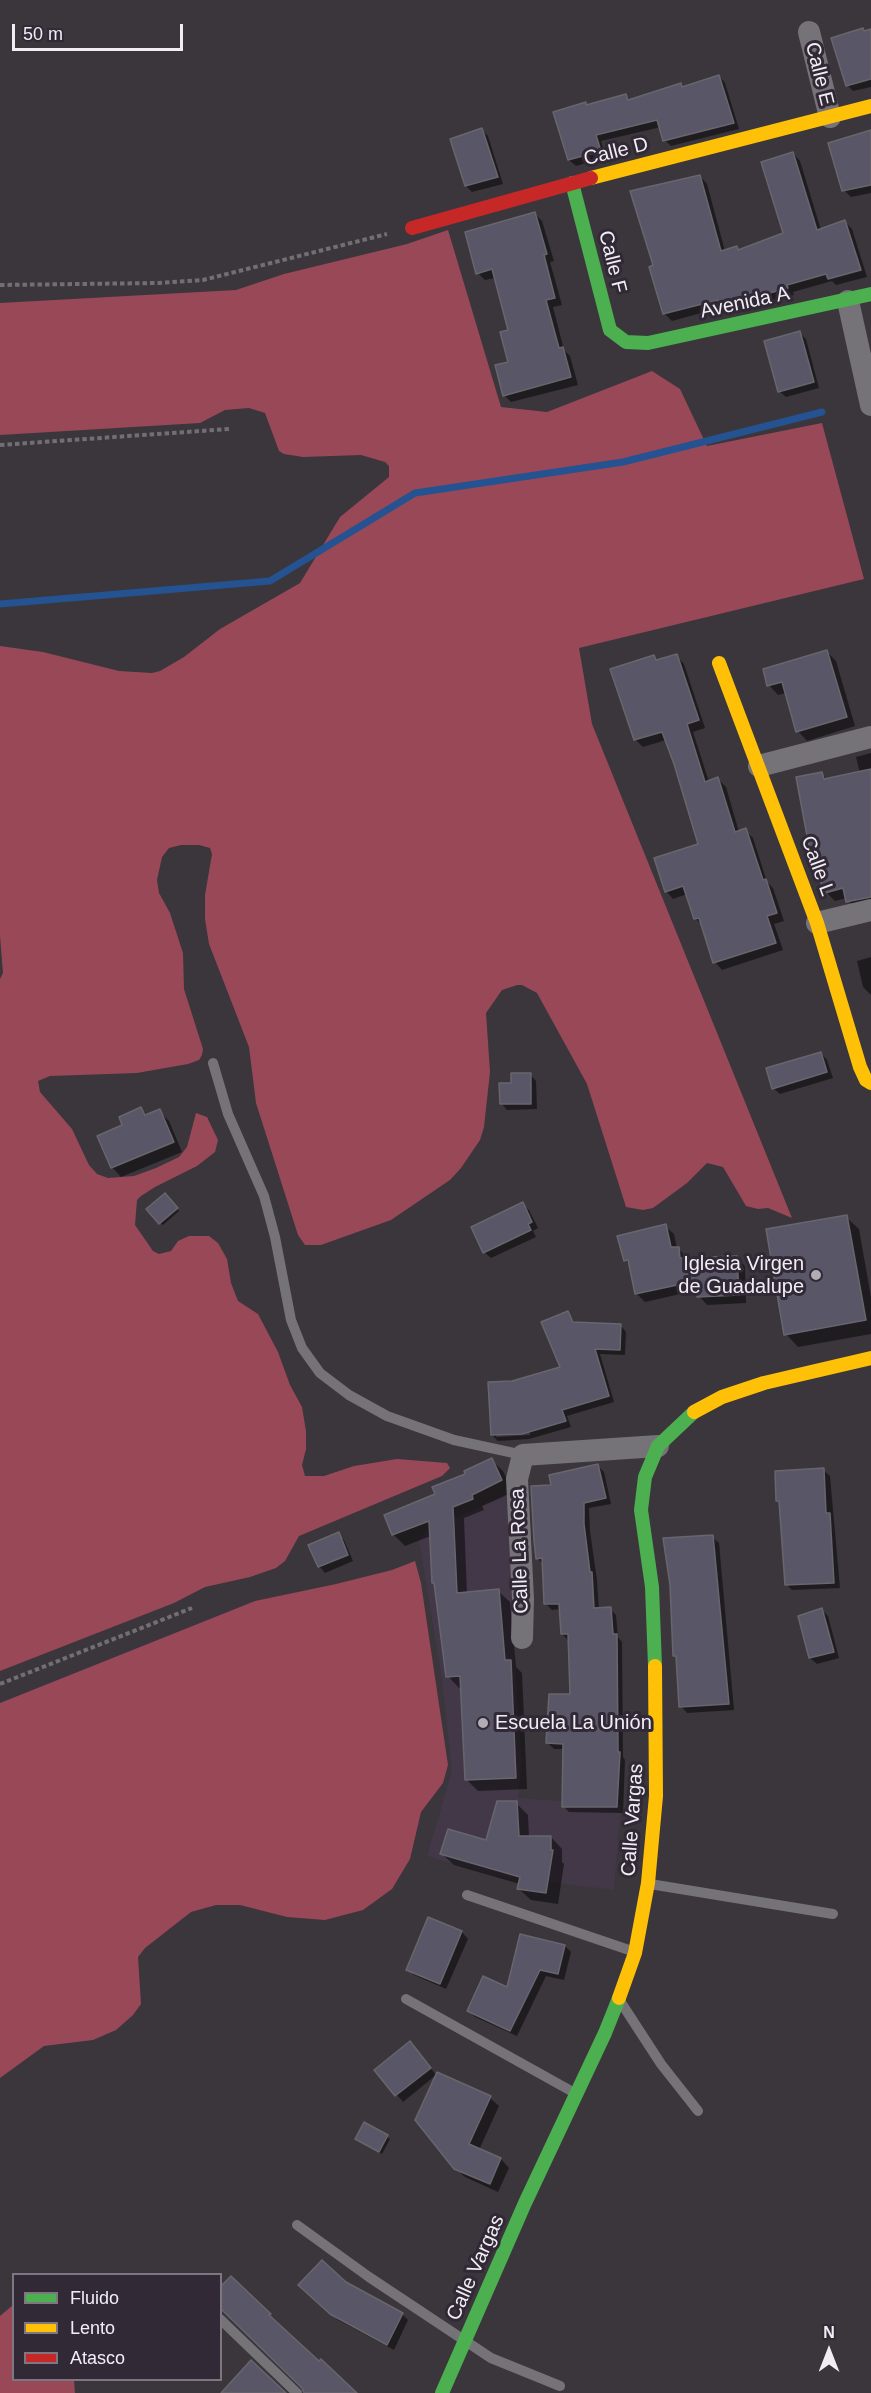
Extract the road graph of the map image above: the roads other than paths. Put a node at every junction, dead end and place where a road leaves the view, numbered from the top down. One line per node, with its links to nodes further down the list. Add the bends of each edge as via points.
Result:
1 (809, 32): 3 (street, Calle E)
2 (871, 106): 3 (street, Calle D)
3 (830, 117): 4 (street, Calle D)
4 (572, 183): 5 (street, Calle D); 8 (street, Calle F, via 610,330)
5 (412, 228)
6 (871, 294): 7 (street, Avenida A)
7 (848, 301): 8 (street, Avenida A, via 648,343); 9 (street)
8 (626, 342)
9 (871, 405)
10 (719, 663): 12 (street, Calle L)
11 (871, 737): 12 (street)
12 (759, 766): 14 (street, Calle L)
13 (871, 910): 14 (street)
14 (816, 923): 16 (street, Calle L, via 860,1067)
15 (213, 1063): 19 (lane, via 228,1113 264,1196 291,1320 302,1348 320,1373 387,1416 454,1440)
16 (871, 1083)
17 (871, 1358): 18 (street, Calle Vargas, via 722,1397 693,1413)
18 (658, 1446): 19 (street); 21 (street, Calle Vargas, via 645,1477 641,1510 652,1587 657,1732)
19 (523, 1455): 20 (street, Calle La Rosa, via 517,1479)
20 (522, 1638)
21 (648, 1883): 23 (lane); 24 (street, Calle Vargas)
22 (467, 1895): 24 (lane)
23 (833, 1914)
24 (635, 1953): 26 (street, Calle Vargas)
25 (406, 1999): 27 (lane)
26 (619, 1999): 27 (street, Calle Vargas); 28 (lane, via 661,2064)
27 (576, 2094): 31 (street, Calle Vargas)
28 (698, 2111)
29 (297, 2225): 31 (lane)
30 (222, 2321): 33 (lane)
31 (464, 2342): 32 (lane, via 491,2358); 34 (street, Calle Vargas)
32 (560, 2386)
33 (297, 2393)
34 (442, 2393)

